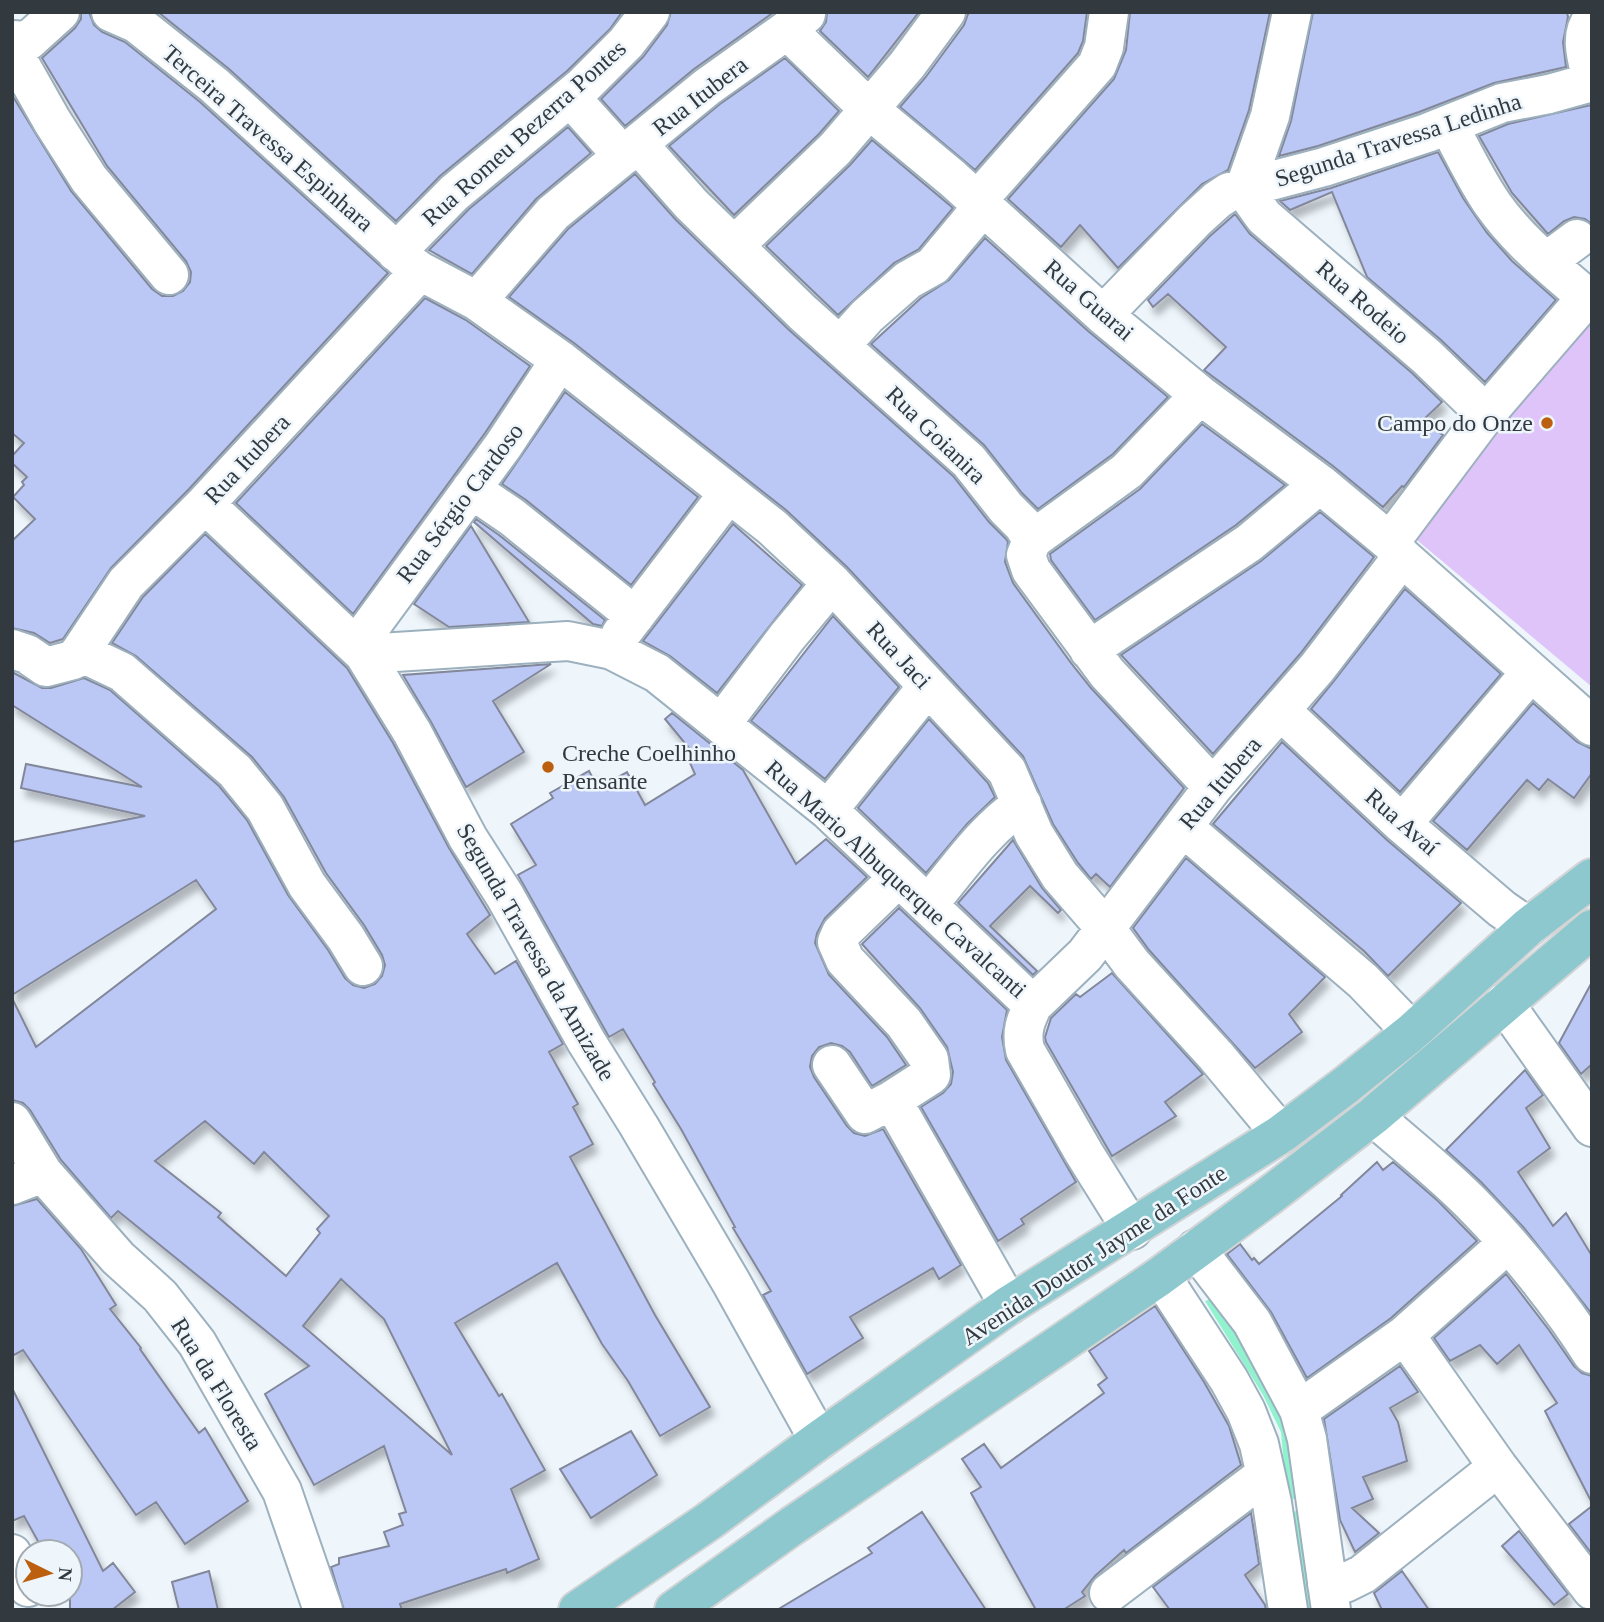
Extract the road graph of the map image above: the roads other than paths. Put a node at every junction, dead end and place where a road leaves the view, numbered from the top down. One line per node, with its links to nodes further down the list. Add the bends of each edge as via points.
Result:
1 (60, 12): 9 (street, via 28,41)
2 (111, 12): 21 (street, Terceira Travessa Espinhara, via 136,23 214,85)
3 (650, 12): 12 (street, Rua Romeu Bezerra Pontes, via 626,43)
4 (946, 12): 13 (street)
5 (1109, 12): 17 (street, via 1097,65)
6 (1292, 12): 16 (street, via 1270,116)
7 (1592, 20): 11 (street, via 1584,38)
8 (797, 21): 13 (street, Rua Guarai); 15 (street, Rua Itubera)
9 (12, 40)
10 (12, 50): 22 (street, via 89,179)
11 (1592, 81): 14 (street, Segunda Travessa Ledinha, via 1502,103)
12 (570, 97): 15 (street, Rua Goianira); 21 (street, Rua Romeu Bezerra Pontes, via 454,193)
13 (870, 110): 17 (street, Rua Guarai); 19 (street)
14 (1448, 125): 16 (street, Segunda Travessa Ledinha, via 1324,167); 20 (street, via 1492,204)
15 (631, 150): 19 (street, Rua Goianira); 24 (street, Rua Itubera, via 554,213)
16 (1245, 187): 25 (street, Segunda Travessa Ledinha, via 1217,200); 29 (street, Rua Rodeio, via 1264,217)
17 (980, 204): 25 (street, Rua Guarai); 26 (street, via 933,266 908,280)
18 (1577, 239): 20 (street)
19 (735, 245): 26 (street, Rua Goianira)
20 (1546, 261): 23 (street)
21 (408, 262): 24 (street, Rua Jaci); 33 (street, Rua Itubera)
22 (169, 275)
23 (1589, 299): 29 (street, Rua Itubera)
24 (477, 302): 27 (street, Rua Jaci)
25 (1103, 316): 28 (street, Rua Guarai)
26 (840, 346): 34 (street, Rua Goianira, via 969,461)
27 (561, 360): 31 (street, Rua Sérgio Cardoso); 32 (street, Rua Jaci)
28 (1200, 394): 30 (street, Rua Guarai); 34 (street, via 1128,471)
29 (1486, 414): 35 (street, Rua Itubera)
30 (1320, 484): 35 (street, Rua Guarai); 41 (street, via 1249,543)
31 (471, 489): 37 (street); 39 (street, Rua Sérgio Cardoso)
32 (728, 494): 36 (street, Rua Jaci, via 772,527); 37 (street)
33 (205, 504): 39 (street, Segunda Travessa da Amizade); 42 (street, Rua Itubera, via 126,583)
34 (1032, 540): 41 (street, via 1026,555 1031,570)
35 (1396, 549): 43 (street, Rua Guarai); 45 (street, Rua Itubera, via 1317,668)
36 (832, 583): 44 (street, Rua Jaci); 46 (street)
37 (635, 615): 40 (street)
38 (12, 649): 42 (street, via 46,667 73,660)
39 (360, 649): 40 (street, via 446,650 554,640); 79 (street, Segunda Travessa da Amizade)
40 (612, 650): 46 (street, Rua Mario Albuquerque Cavalcanti, via 657,673)
41 (1089, 650): 48 (street)
42 (80, 652): 59 (street, via 122,672 244,781)
43 (1531, 672): 47 (street, Rua Guarai); 51 (street)
44 (928, 686): 49 (street, Rua Jaci, via 1007,771); 50 (street)
45 (1281, 710): 48 (street, Rua Itubera); 51 (street, Rua Avaí)
46 (722, 723): 50 (street, Rua Mario Albuquerque Cavalcanti)
47 (1592, 726)
48 (1213, 787): 52 (street, Rua Itubera)
49 (1022, 804): 55 (street, via 972,849); 57 (street, Rua Jaci, via 1060,876)
50 (828, 810): 53 (street, Rua Mario Albuquerque Cavalcanti)
51 (1402, 824): 56 (street, Rua Avaí)
52 (1183, 827): 57 (street, Rua Itubera); 62 (street, via 1363,981)
53 (898, 878): 55 (street, Rua Mario Albuquerque Cavalcanti); 64 (street, via 837,942 845,960 904,1023 929,1059 931,1074)
54 (1592, 878): 56 (main road, Avenida Doutor Jayme da Fonte)
55 (928, 905): 61 (street, Rua Mario Albuquerque Cavalcanti)
56 (1528, 927): 62 (main road, Avenida Doutor Jayme da Fonte)
57 (1105, 929): 61 (street, Rua Itubera); 68 (street, Rua Jaci)
58 (1592, 929): 60 (main road, Avenida Doutor Jayme da Fonte)
59 (363, 966)
60 (1504, 1003): 65 (main road, Avenida Doutor Jayme da Fonte); 67 (street)
61 (1033, 1005): 70 (street, Rua Mario Albuquerque Cavalcanti, via 1022,1035 1025,1050)
62 (1412, 1031): 68 (main road, Avenida Doutor Jayme da Fonte)
63 (832, 1065): 64 (street, via 865,1114)
64 (892, 1100): 75 (street)
65 (1373, 1116): 71 (street, via 1476,1208); 72 (main road, Avenida Doutor Jayme da Fonte)
66 (12, 1122): 69 (street, Rua da Floresta)
67 (1592, 1127)
68 (1280, 1134): 70 (main road, Avenida Doutor Jayme da Fonte)
69 (27, 1179): 88 (street, Rua da Floresta, via 160,1296 197,1343 282,1490)
70 (1132, 1230): 74 (main road, Avenida Doutor Jayme da Fonte)
71 (1508, 1243): 76 (street); 77 (street)
72 (1196, 1249): 73 (main road, Avenida Doutor Jayme da Fonte); 78 (street, via 1252,1322)
73 (1161, 1276): 81 (street, via 1246,1411 1259,1444); 83 (main road, Avenida Doutor Jayme da Fonte)
74 (1042, 1284): 75 (main road, Avenida Doutor Jayme da Fonte); 83 (main road, via 1055,1319 1037,1342 809,1493)
75 (1009, 1305): 79 (main road, Avenida Doutor Jayme da Fonte)
76 (1405, 1335): 78 (street); 80 (street)
77 (1592, 1354)
78 (1298, 1410): 82 (street, via 1307,1439)
79 (819, 1440): 89 (main road, Avenida Doutor Jayme da Fonte)
80 (1498, 1467): 84 (street); 86 (street)
81 (1268, 1489): 82 (street); 85 (street); 91 (street)
82 (1314, 1499): 86 (street)
83 (792, 1526): 90 (main road, Avenida Doutor Jayme da Fonte)
84 (1592, 1590)
85 (1109, 1593)
86 (1329, 1597)
87 (1592, 1599): 92 (street)
88 (323, 1610)
89 (578, 1610)
90 (674, 1610)
91 (1288, 1610)
92 (1578, 1610)

